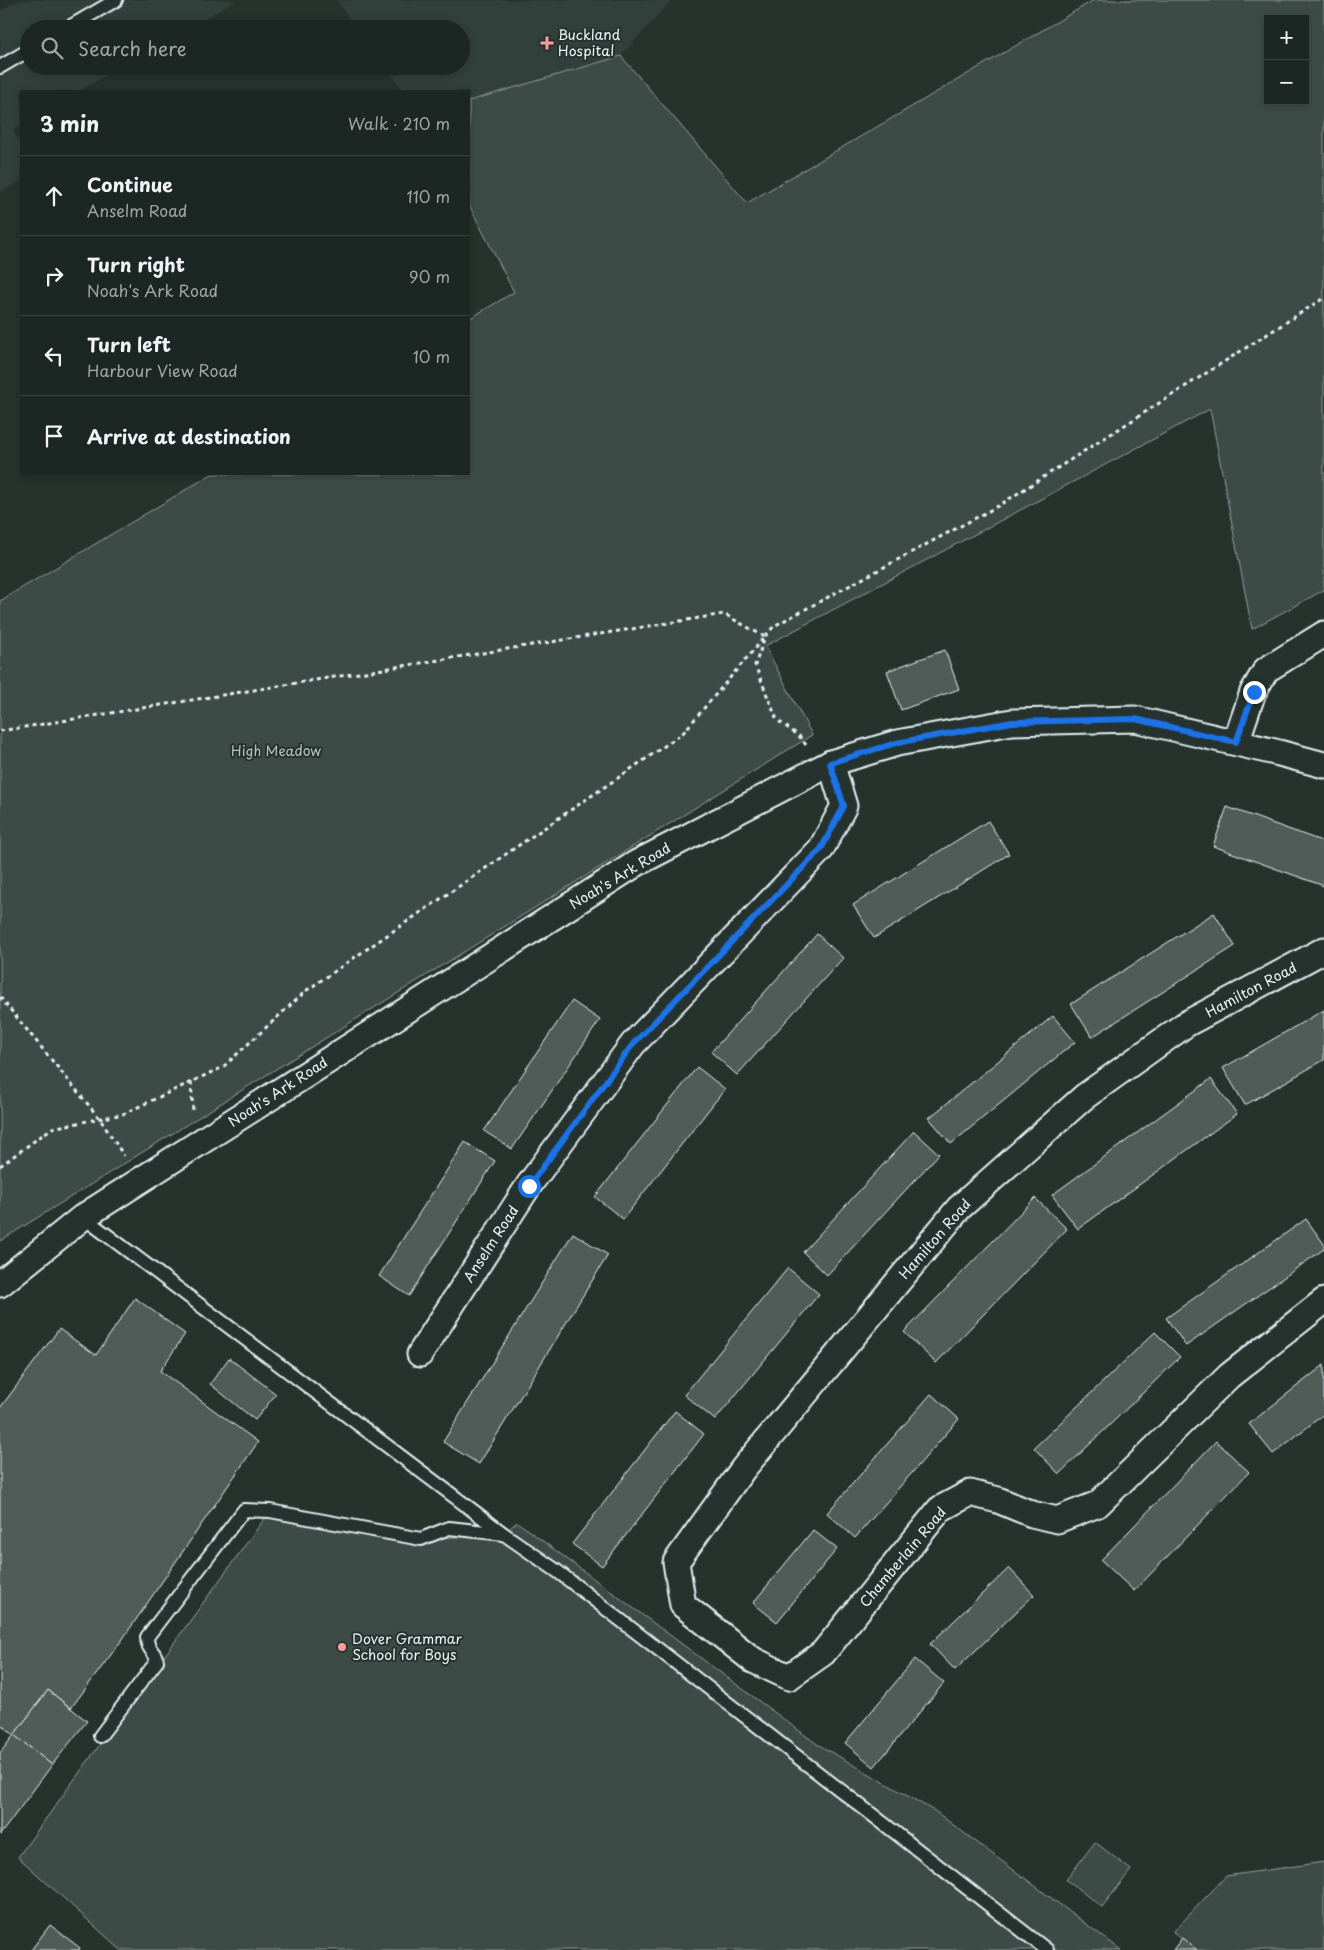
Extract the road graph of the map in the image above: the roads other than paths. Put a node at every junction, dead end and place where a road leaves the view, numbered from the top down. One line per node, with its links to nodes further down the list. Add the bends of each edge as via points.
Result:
1 (116, 0): 2 (lane)
2 (82, 20)
3 (20, 55): 4 (lane)
4 (0, 67)
5 (1324, 634): 6 (street, via 1266,670 1254,692)
6 (1236, 742): 7 (street, Noah's Ark Road, via 1135,719 1012,722 896,743); 8 (street, Noah's Ark Road)
7 (827, 765): 10 (street, Noah's Ark Road, via 637,863); 13 (street, Anselm Road, via 844,806 821,849 633,1044 529,1186)
8 (1324, 765)
9 (1324, 950): 15 (street, Hamilton Road, via 1178,1030 1084,1097 959,1208 743,1468 676,1562)
10 (83, 1217): 11 (street, Noah's Ark Road); 14 (lane)
11 (0, 1284)
12 (1324, 1301): 15 (street, Chamberlain Road, via 1229,1376 1098,1504 1057,1520 970,1493 940,1509 823,1653 789,1677 753,1660)
13 (420, 1354)
14 (504, 1534): 16 (lane, via 449,1528 421,1539 270,1511 244,1510 147,1637 147,1646 157,1661); 17 (lane, via 684,1668)
15 (683, 1605)
16 (100, 1736)
17 (1047, 1950)

